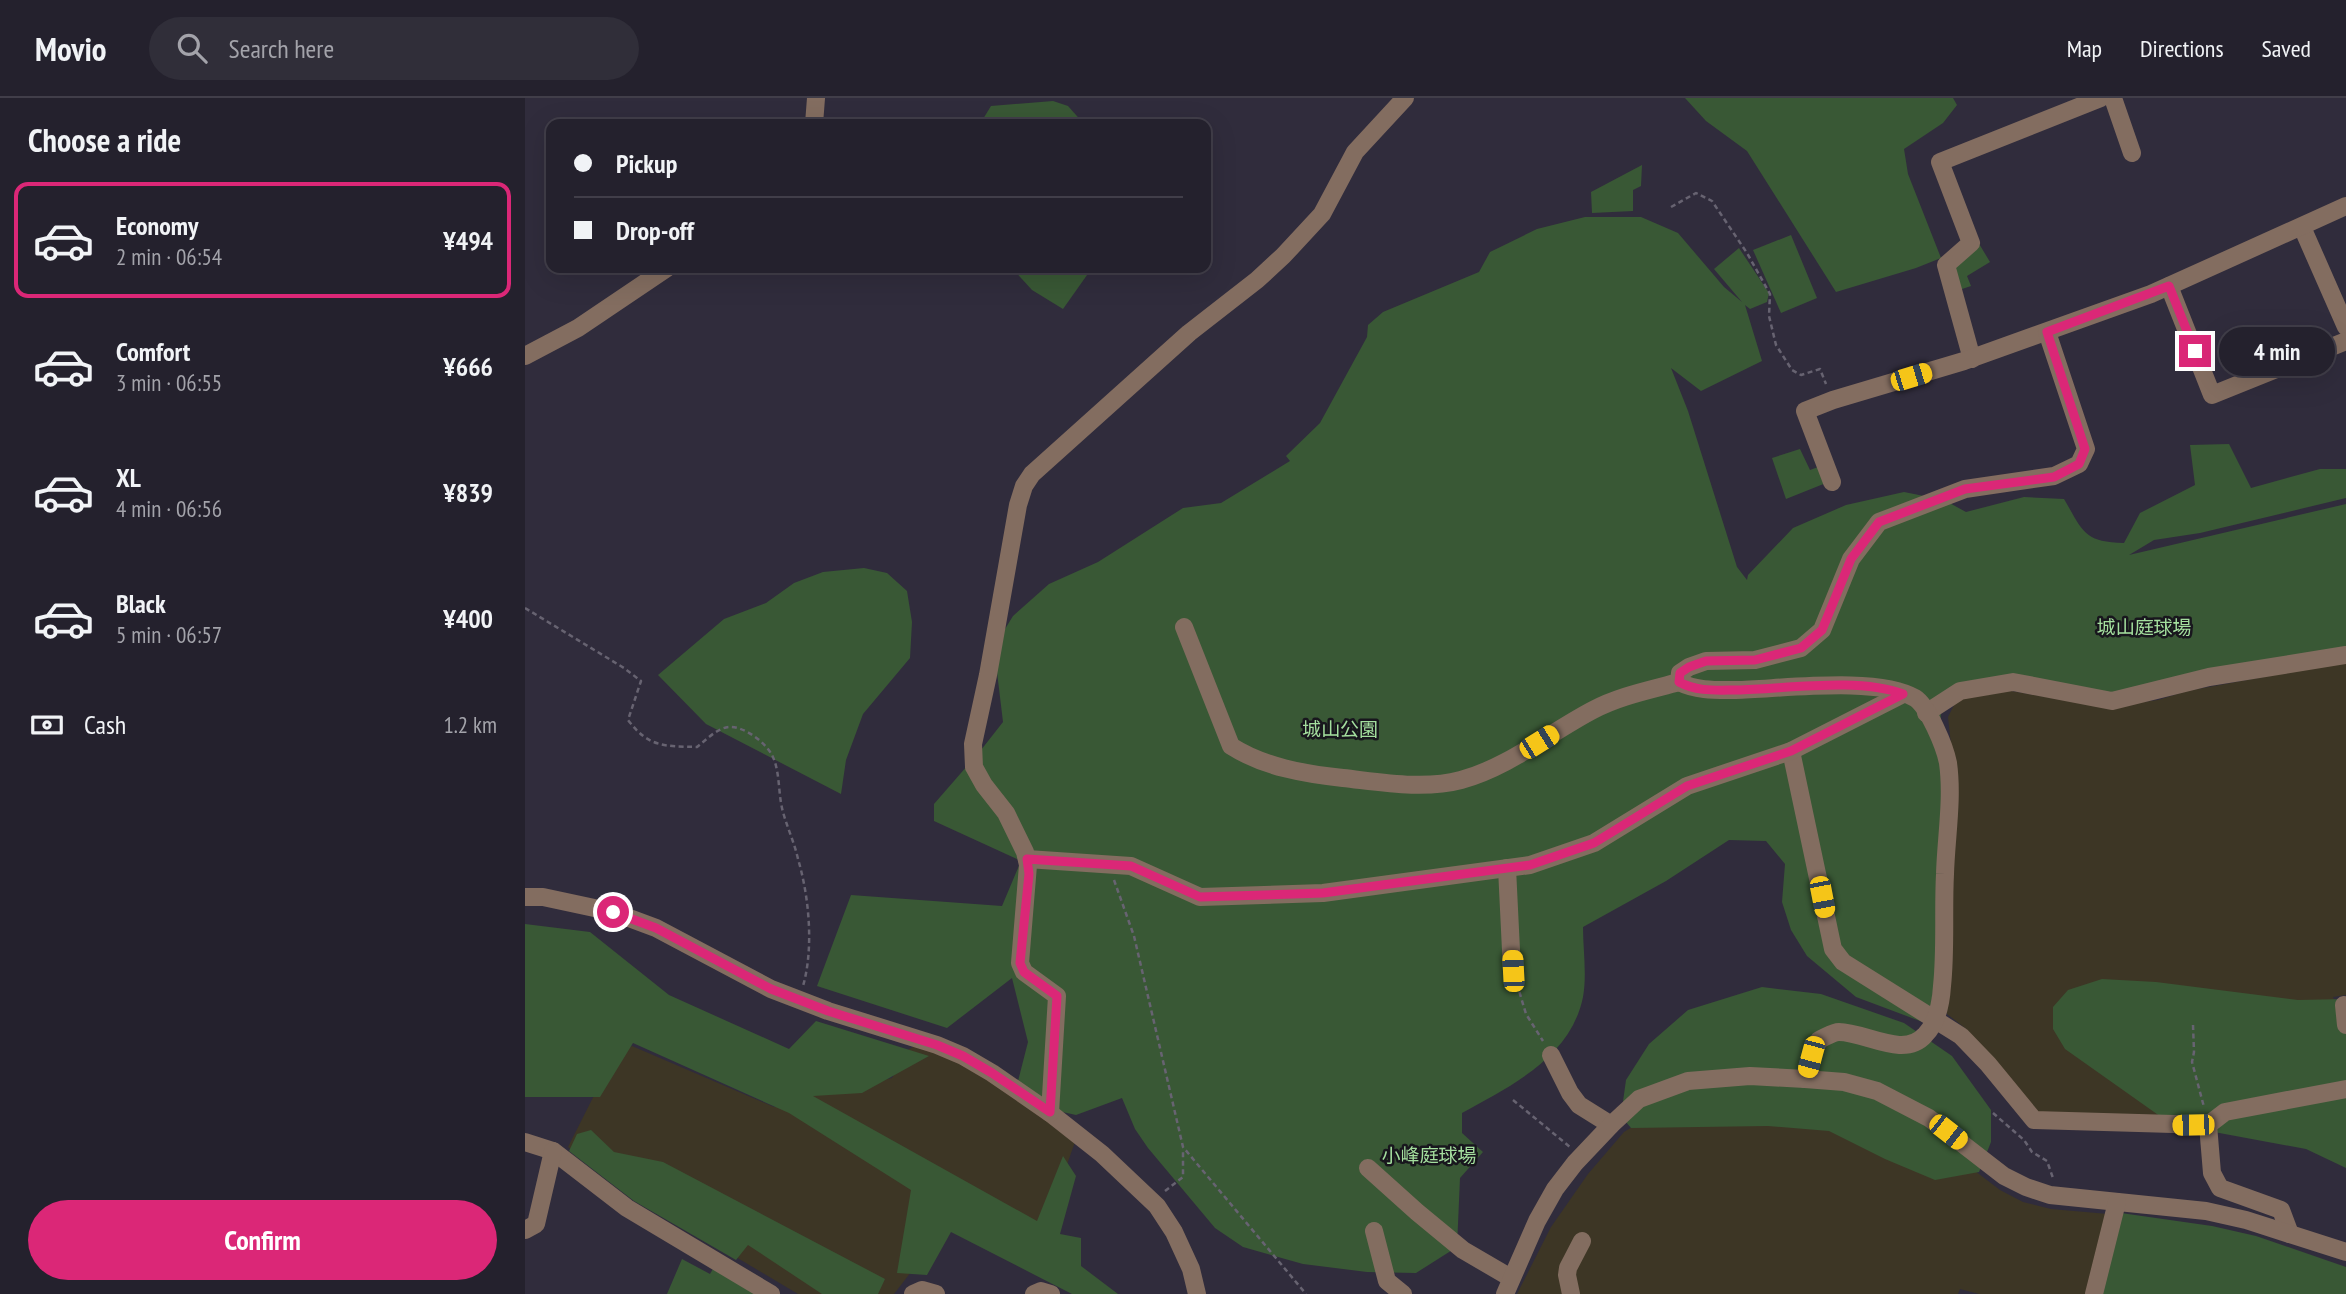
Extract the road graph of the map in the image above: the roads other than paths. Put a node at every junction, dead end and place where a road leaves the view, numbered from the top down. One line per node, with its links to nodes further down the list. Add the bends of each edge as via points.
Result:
1 (816, 98): 5 (street)
2 (1405, 98): 23 (street, via 1355,152 1322,214 1283,256 1179,342 1024,486 973,744 974,767 1006,813)
3 (2101, 98): 15 (street, via 1940,162 1971,243 1946,265)
4 (2113, 98): 6 (street)
5 (814, 119)
6 (2132, 153)
7 (2346, 206): 8 (street)
8 (2302, 227): 10 (street); 11 (street)
9 (660, 273): 14 (street, via 578,328)
10 (2169, 286): 12 (street); 13 (street, via 2212,395)
11 (2346, 327)
12 (2047, 332): 15 (street); 19 (street, via 2085,449 2079,464 2054,477 1965,489 1879,522 1851,559 1822,630 1801,648 1755,660 1706,661 1680,673)
13 (2346, 341)
14 (525, 356)
15 (1972, 359): 16 (street, via 1805,411)
16 (1832, 482)
17 (1184, 627): 19 (street, via 1231,746 1247,756 1308,774 1371,781 1416,784 1460,780 1514,757 1594,709)
18 (2346, 655): 21 (street, via 2210,677 2112,701 2013,682 1960,691)
19 (1679, 682): 20 (street, via 1713,690 1846,685 1885,687)
20 (1903, 694): 21 (street, via 1916,698); 22 (street)
21 (1926, 713): 28 (street, via 1948,762 1942,987)
22 (1791, 751): 24 (street, via 1687,786 1594,843); 28 (street, via 1833,949 1843,962)
23 (1027, 859): 24 (street, via 1131,866 1200,897 1323,893); 33 (street, via 1020,963 1024,972 1057,996)
24 (1507, 868): 26 (street)
25 (525, 897): 33 (street, via 613,912 656,928 799,1000 963,1056)
26 (1513, 971)
27 (2344, 1005): 29 (street)
28 (1936, 1019): 31 (street, via 1925,1037 1909,1044 1837,1032 1819,1040); 35 (street, via 1988,1064 2034,1120)
29 (2346, 1025)
30 (1551, 1055): 34 (street, via 1579,1105)
31 (1805, 1079): 34 (street, via 1750,1076 1688,1081 1639,1099); 39 (street, via 1844,1082 1902,1102 2026,1187 2050,1195)
32 (2346, 1089): 35 (street, via 2225,1112)
33 (1050, 1112): 51 (street, via 1157,1206 1174,1231)
34 (1611, 1125): 45 (street, via 1555,1189)
35 (2208, 1125): 42 (street, via 2212,1173 2220,1188 2281,1210)
36 (525, 1142): 37 (street)
37 (553, 1151): 40 (street, via 536,1224); 46 (street, via 627,1208)
38 (1368, 1168): 45 (street)
39 (2117, 1202): 42 (street, via 2206,1212); 54 (street)
40 (525, 1230)
41 (1374, 1231): 52 (street, via 1387,1282)
42 (2290, 1234): 44 (street)
43 (1582, 1241): 53 (street, via 1568,1268)
44 (2346, 1252)
45 (1507, 1290)
46 (771, 1294)
47 (913, 1294): 48 (street, via 922,1290)
48 (936, 1294)
49 (1034, 1294): 50 (street)
50 (1051, 1294)
51 (1197, 1294)
52 (1403, 1294)
53 (1571, 1294)
54 (2094, 1294)

